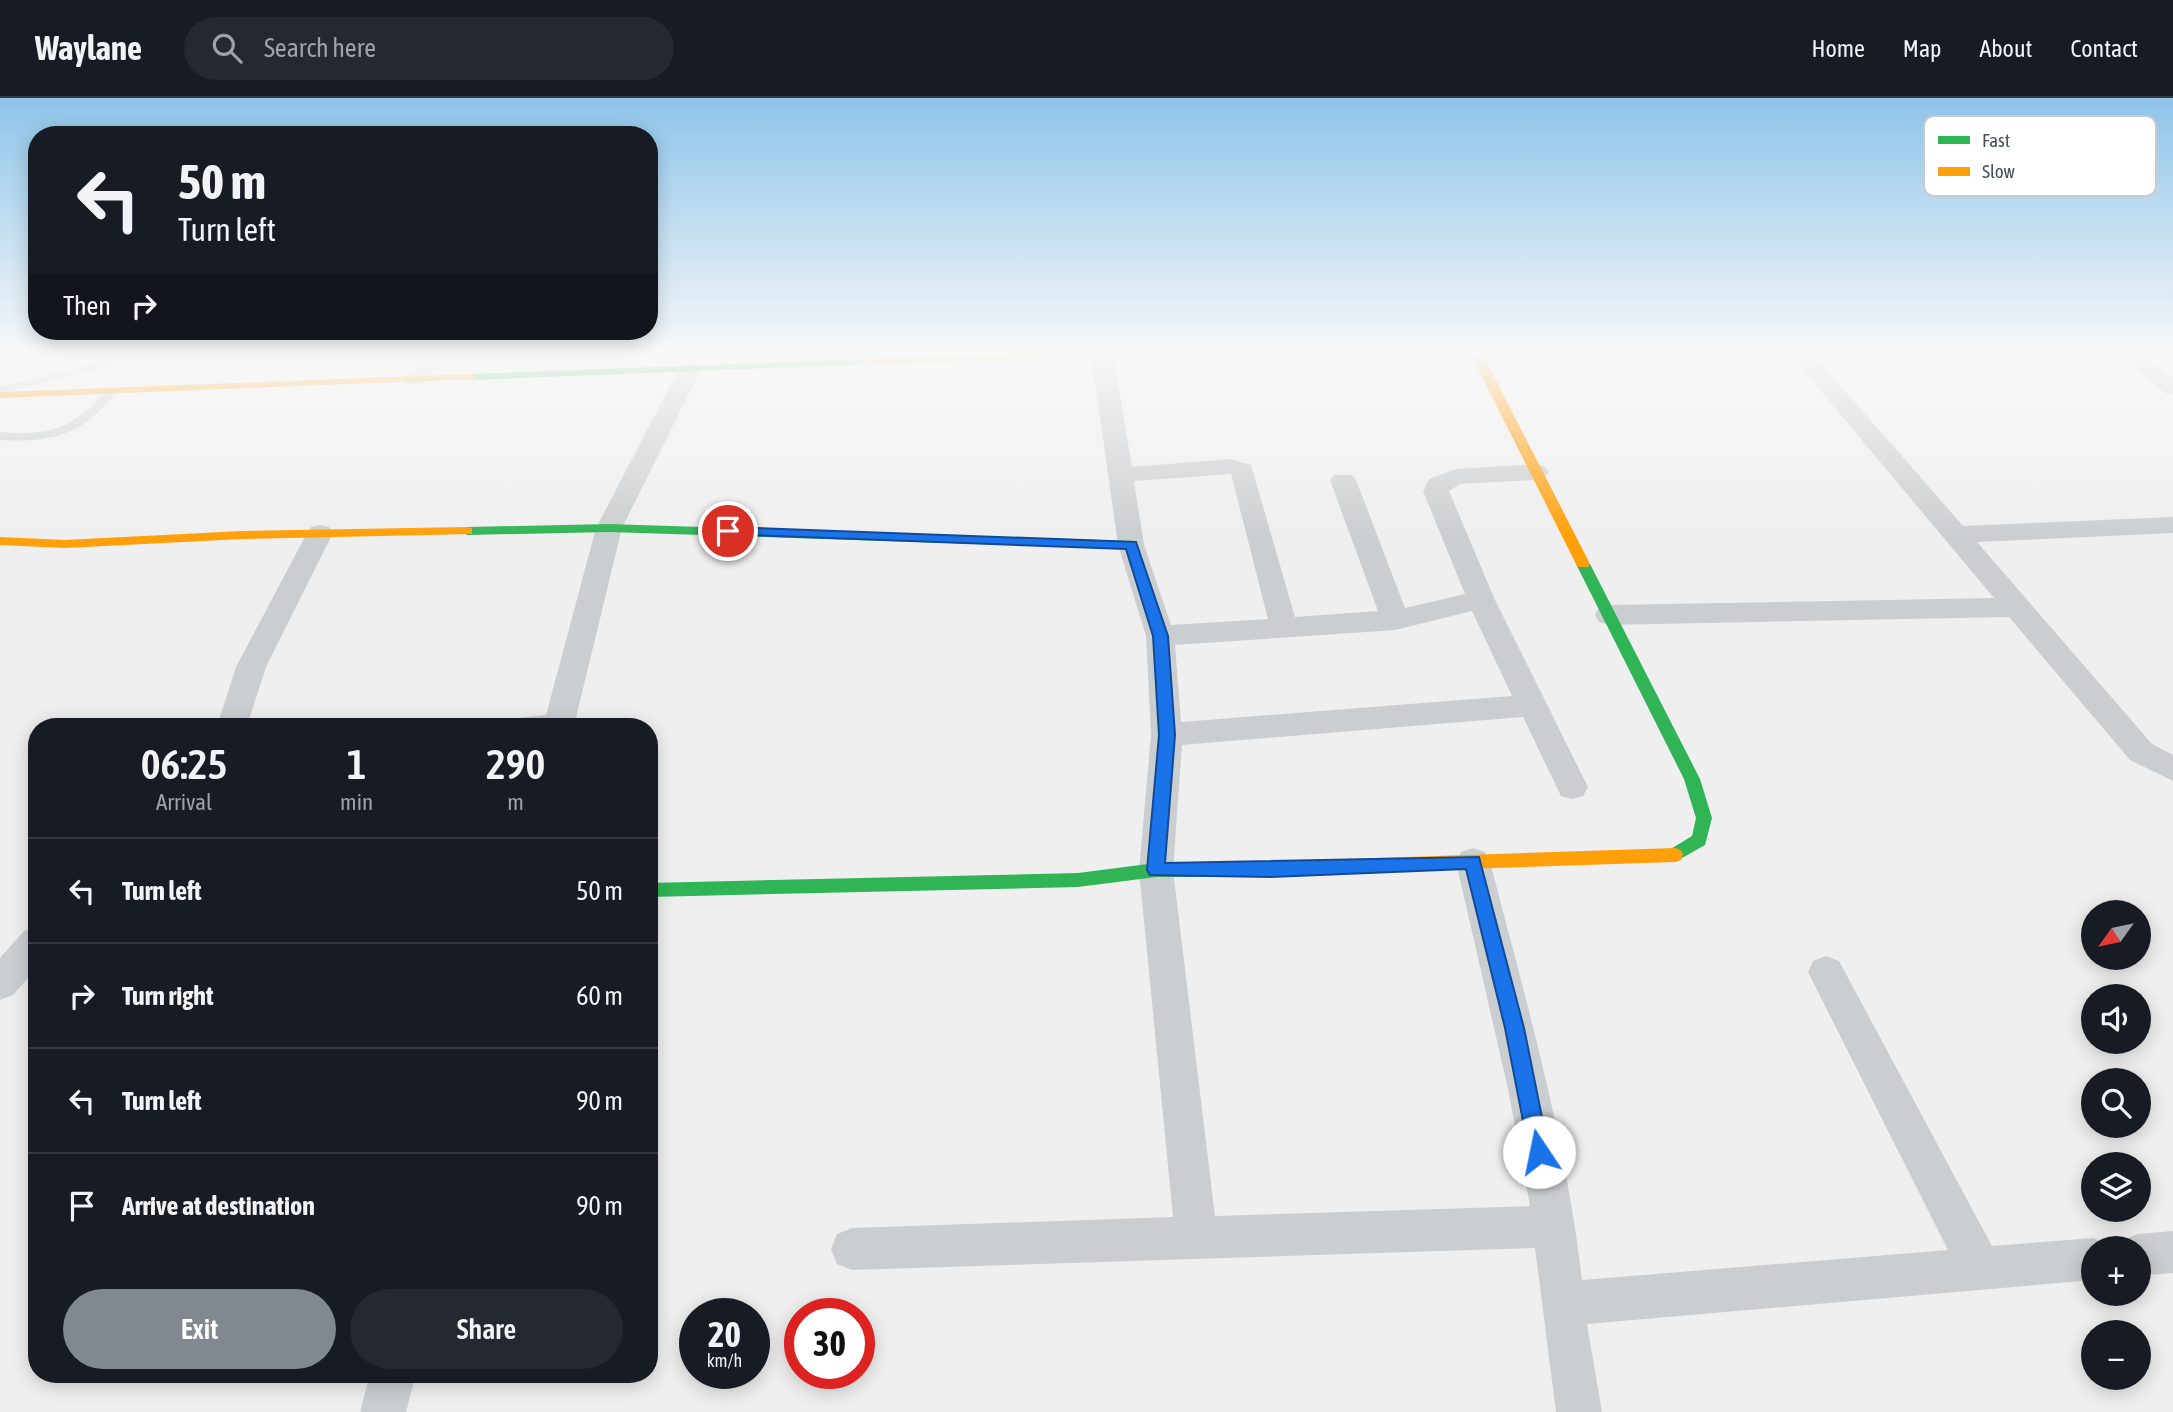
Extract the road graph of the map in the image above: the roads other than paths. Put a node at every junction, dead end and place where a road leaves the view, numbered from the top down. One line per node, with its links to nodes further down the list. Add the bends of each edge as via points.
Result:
1 (92, 414): 6 (lane, via 54,436)
2 (667, 414): 11 (street)
3 (1111, 414): 8 (street)
4 (1507, 414): 7 (main road)
5 (1853, 414): 13 (street)
6 (0, 436)
7 (1536, 472): 16 (street, via 1456,477 1438,484 1436,491); 18 (main road)
8 (1120, 475): 15 (street); 20 (street, via 1230,466 1242,470)
9 (1343, 480): 19 (street)
10 (2173, 525): 13 (street)
11 (609, 528): 12 (main road); 15 (main road); 24 (street)
12 (320, 533): 14 (main road, via 65,544); 23 (street, via 251,667)
13 (1956, 535): 17 (street)
14 (0, 541)
15 (1131, 545): 21 (street)
16 (1481, 600): 19 (street); 22 (street)
17 (2017, 607): 18 (street); 26 (street, via 2141,752)
18 (1609, 615): 28 (main road, via 1692,779 1704,818 1699,840 1673,856)
19 (1395, 620): 20 (street)
20 (1283, 627): 21 (street)
21 (1160, 636): 25 (street)
22 (1533, 705): 25 (street); 27 (street)
23 (235, 718)
24 (561, 718)
25 (1167, 735): 29 (street)
26 (2173, 769)
27 (1572, 787)
28 (1473, 862): 29 (main road); 34 (street, via 1515,1028)
29 (1156, 870): 30 (main road, via 1077,880); 35 (street)
30 (658, 890)
31 (28, 952): 33 (street)
32 (1826, 972): 40 (street)
33 (0, 985)
34 (1554, 1226): 35 (street); 41 (street)
35 (1196, 1238): 36 (street)
36 (852, 1250)
37 (2173, 1252): 38 (street)
38 (2151, 1254)
39 (2081, 1260): 40 (street)
40 (1980, 1268): 41 (street)
41 (1562, 1304): 44 (street)
42 (391, 1383): 43 (street)
43 (383, 1412)
44 (1578, 1412)

